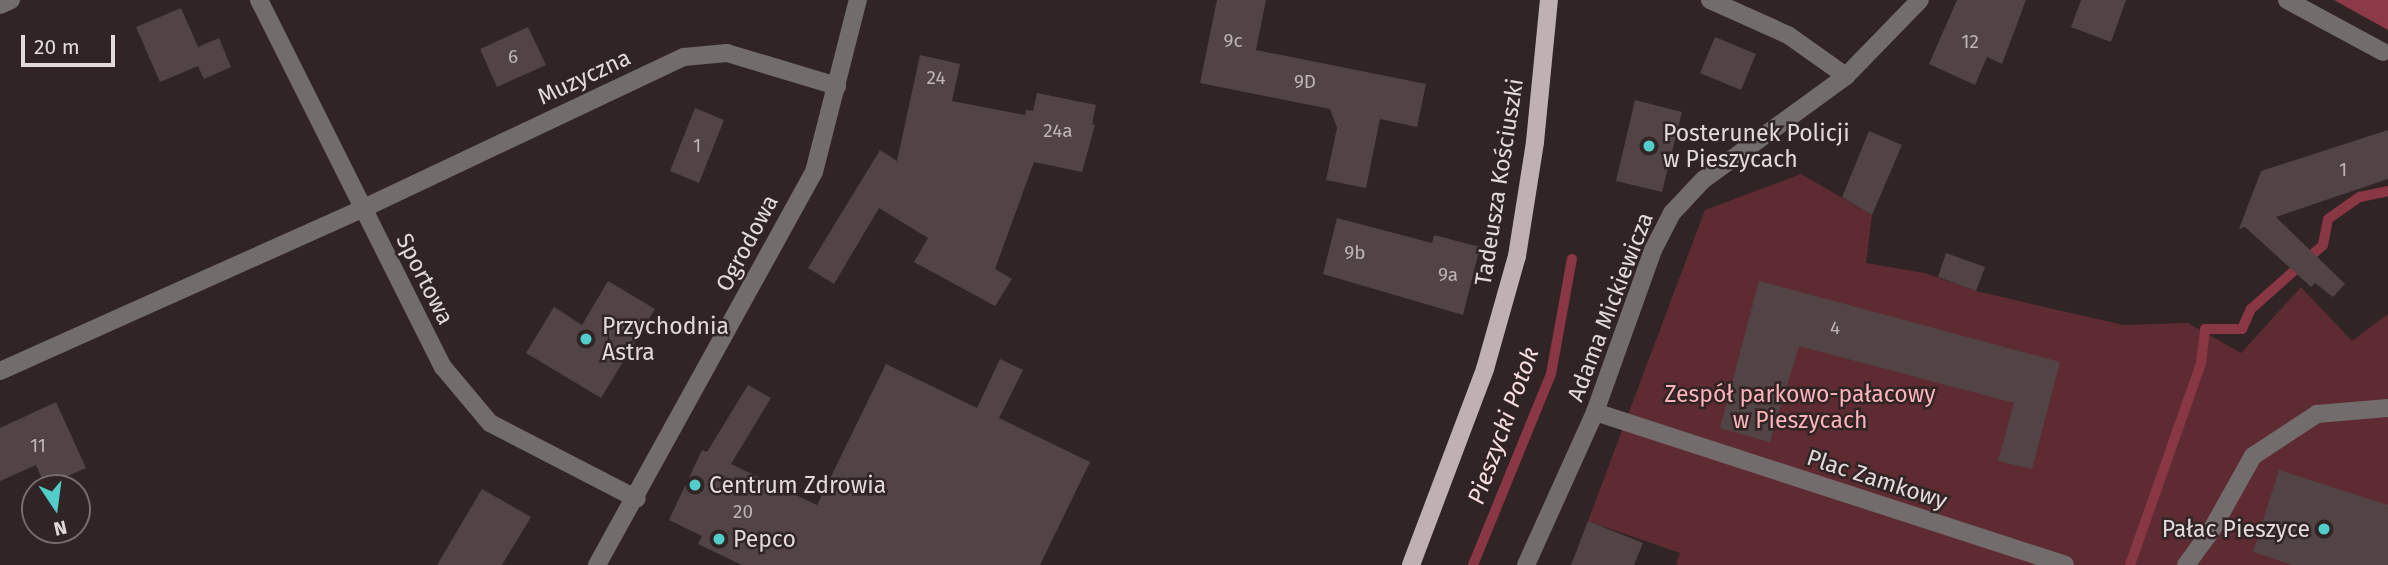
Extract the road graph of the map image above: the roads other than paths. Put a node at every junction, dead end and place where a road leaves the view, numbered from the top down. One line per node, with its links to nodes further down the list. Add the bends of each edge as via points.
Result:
1 (11, 0): 8 (street)
2 (258, 0): 12 (street, Sportowa)
3 (858, 0): 11 (street, Ogrodowa)
4 (1549, 0): 18 (main road, Tadeusza Kościuszki, via 1535,142 1517,256 1485,369)
5 (1710, 0): 10 (street, via 1788,35)
6 (1920, 0): 10 (street, Adama Mickiewicza)
7 (2287, 0): 9 (street)
8 (0, 5)
9 (2383, 52)
10 (1846, 76): 15 (street, Adama Mickiewicza, via 1703,180 1672,213 1653,250)
11 (837, 86): 12 (street, Muzyczna, via 727,53 684,57); 16 (street, Ogrodowa, via 814,172)
12 (362, 209): 13 (street, Muzyczna); 16 (street, Sportowa, via 443,368 490,424)
13 (0, 371)
14 (2388, 408): 21 (street, via 2317,414 2253,456)
15 (1595, 412): 19 (street, Adama Mickiewicza); 20 (street, Plac Zamkowy)
16 (636, 499): 17 (street, Ogrodowa)
17 (597, 565)
18 (1411, 565)
19 (1527, 565)
20 (2065, 565)
21 (2186, 565)

